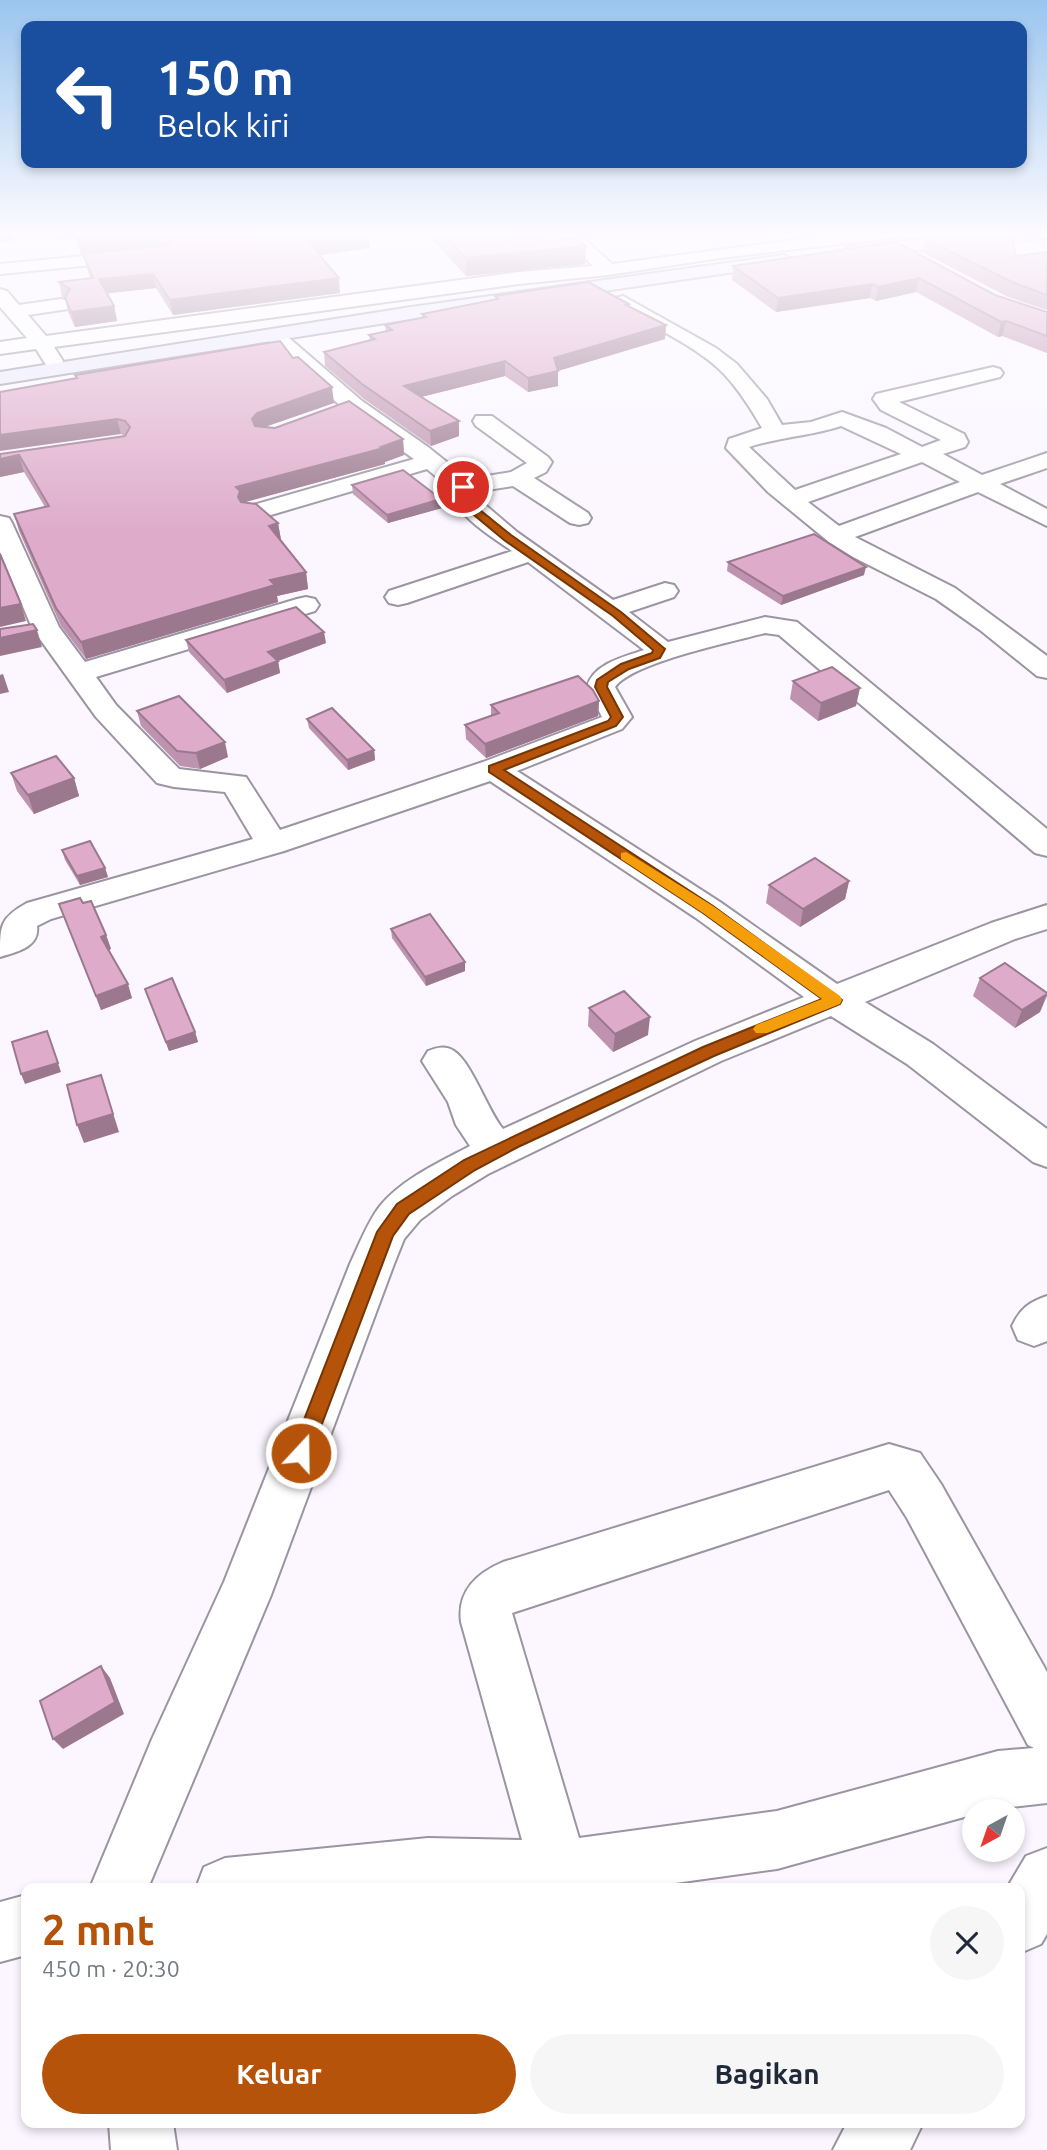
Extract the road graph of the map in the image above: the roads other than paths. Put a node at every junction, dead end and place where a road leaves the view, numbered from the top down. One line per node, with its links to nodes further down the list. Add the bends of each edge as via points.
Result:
1 (33, 332): 6 (street)
2 (121, 332): 6 (street)
3 (291, 332): 5 (main road)
4 (674, 332): 12 (street, via 730,368 768,415)
5 (274, 335): 8 (main road); 15 (street, via 342,410)
6 (42, 343): 7 (street); 8 (street)
7 (0, 348)
8 (59, 369): 10 (main road)
9 (993, 373): 13 (street, via 884,398 889,405 958,441)
10 (0, 378)
11 (484, 421): 16 (street, via 540,462)
12 (775, 432): 13 (street, via 814,428 842,419); 19 (street, via 737,446)
13 (923, 454): 17 (street); 19 (street)
14 (1047, 460): 17 (street)
15 (430, 461): 18 (street); 20 (street)
16 (517, 478): 18 (street); 21 (street)
17 (979, 483): 22 (street); 24 (street)
18 (463, 487): 25 (street, via 471,508)
19 (793, 499): 24 (street)
20 (255, 512)
21 (579, 518)
22 (1047, 519)
23 (0, 523): 32 (street, via 34,630)
24 (836, 535): 31 (street, via 965,605)
25 (531, 553): 27 (street); 29 (street)
26 (665, 591): 29 (street)
27 (398, 597)
28 (306, 606): 32 (street)
29 (611, 609): 30 (street, via 656,645)
30 (659, 653): 33 (street, via 603,680 601,687 617,717 612,723); 35 (street, via 765,625 787,628)
31 (1047, 670)
32 (78, 673): 34 (street, via 106,712 168,776 235,784)
33 (494, 769): 34 (street); 38 (street, via 708,910)
34 (272, 844): 37 (street, via 39,911 19,921 18,938)
35 (1047, 846)
36 (1047, 917): 38 (street)
37 (0, 946)
38 (834, 1000): 40 (street); 41 (street, via 920,1054)
39 (441, 1061): 40 (street)
40 (487, 1139): 46 (street, via 470,1165 403,1209 386,1232 245,1595)
41 (1047, 1152)
42 (1047, 1726): 44 (street, via 924,1501 903,1469 889,1467 503,1588 490,1597 487,1622)
43 (1047, 1775): 44 (street, via 998,1779 777,1840)
44 (560, 1870): 47 (street, via 428,1867)
45 (1047, 1877): 48 (street)
46 (121, 1883)
47 (273, 1883)
48 (1025, 1914)
49 (21, 1926): 50 (street)
50 (0, 1931)
51 (142, 2128): 53 (street)
52 (886, 2128): 54 (street)
53 (145, 2150)
54 (866, 2150)

